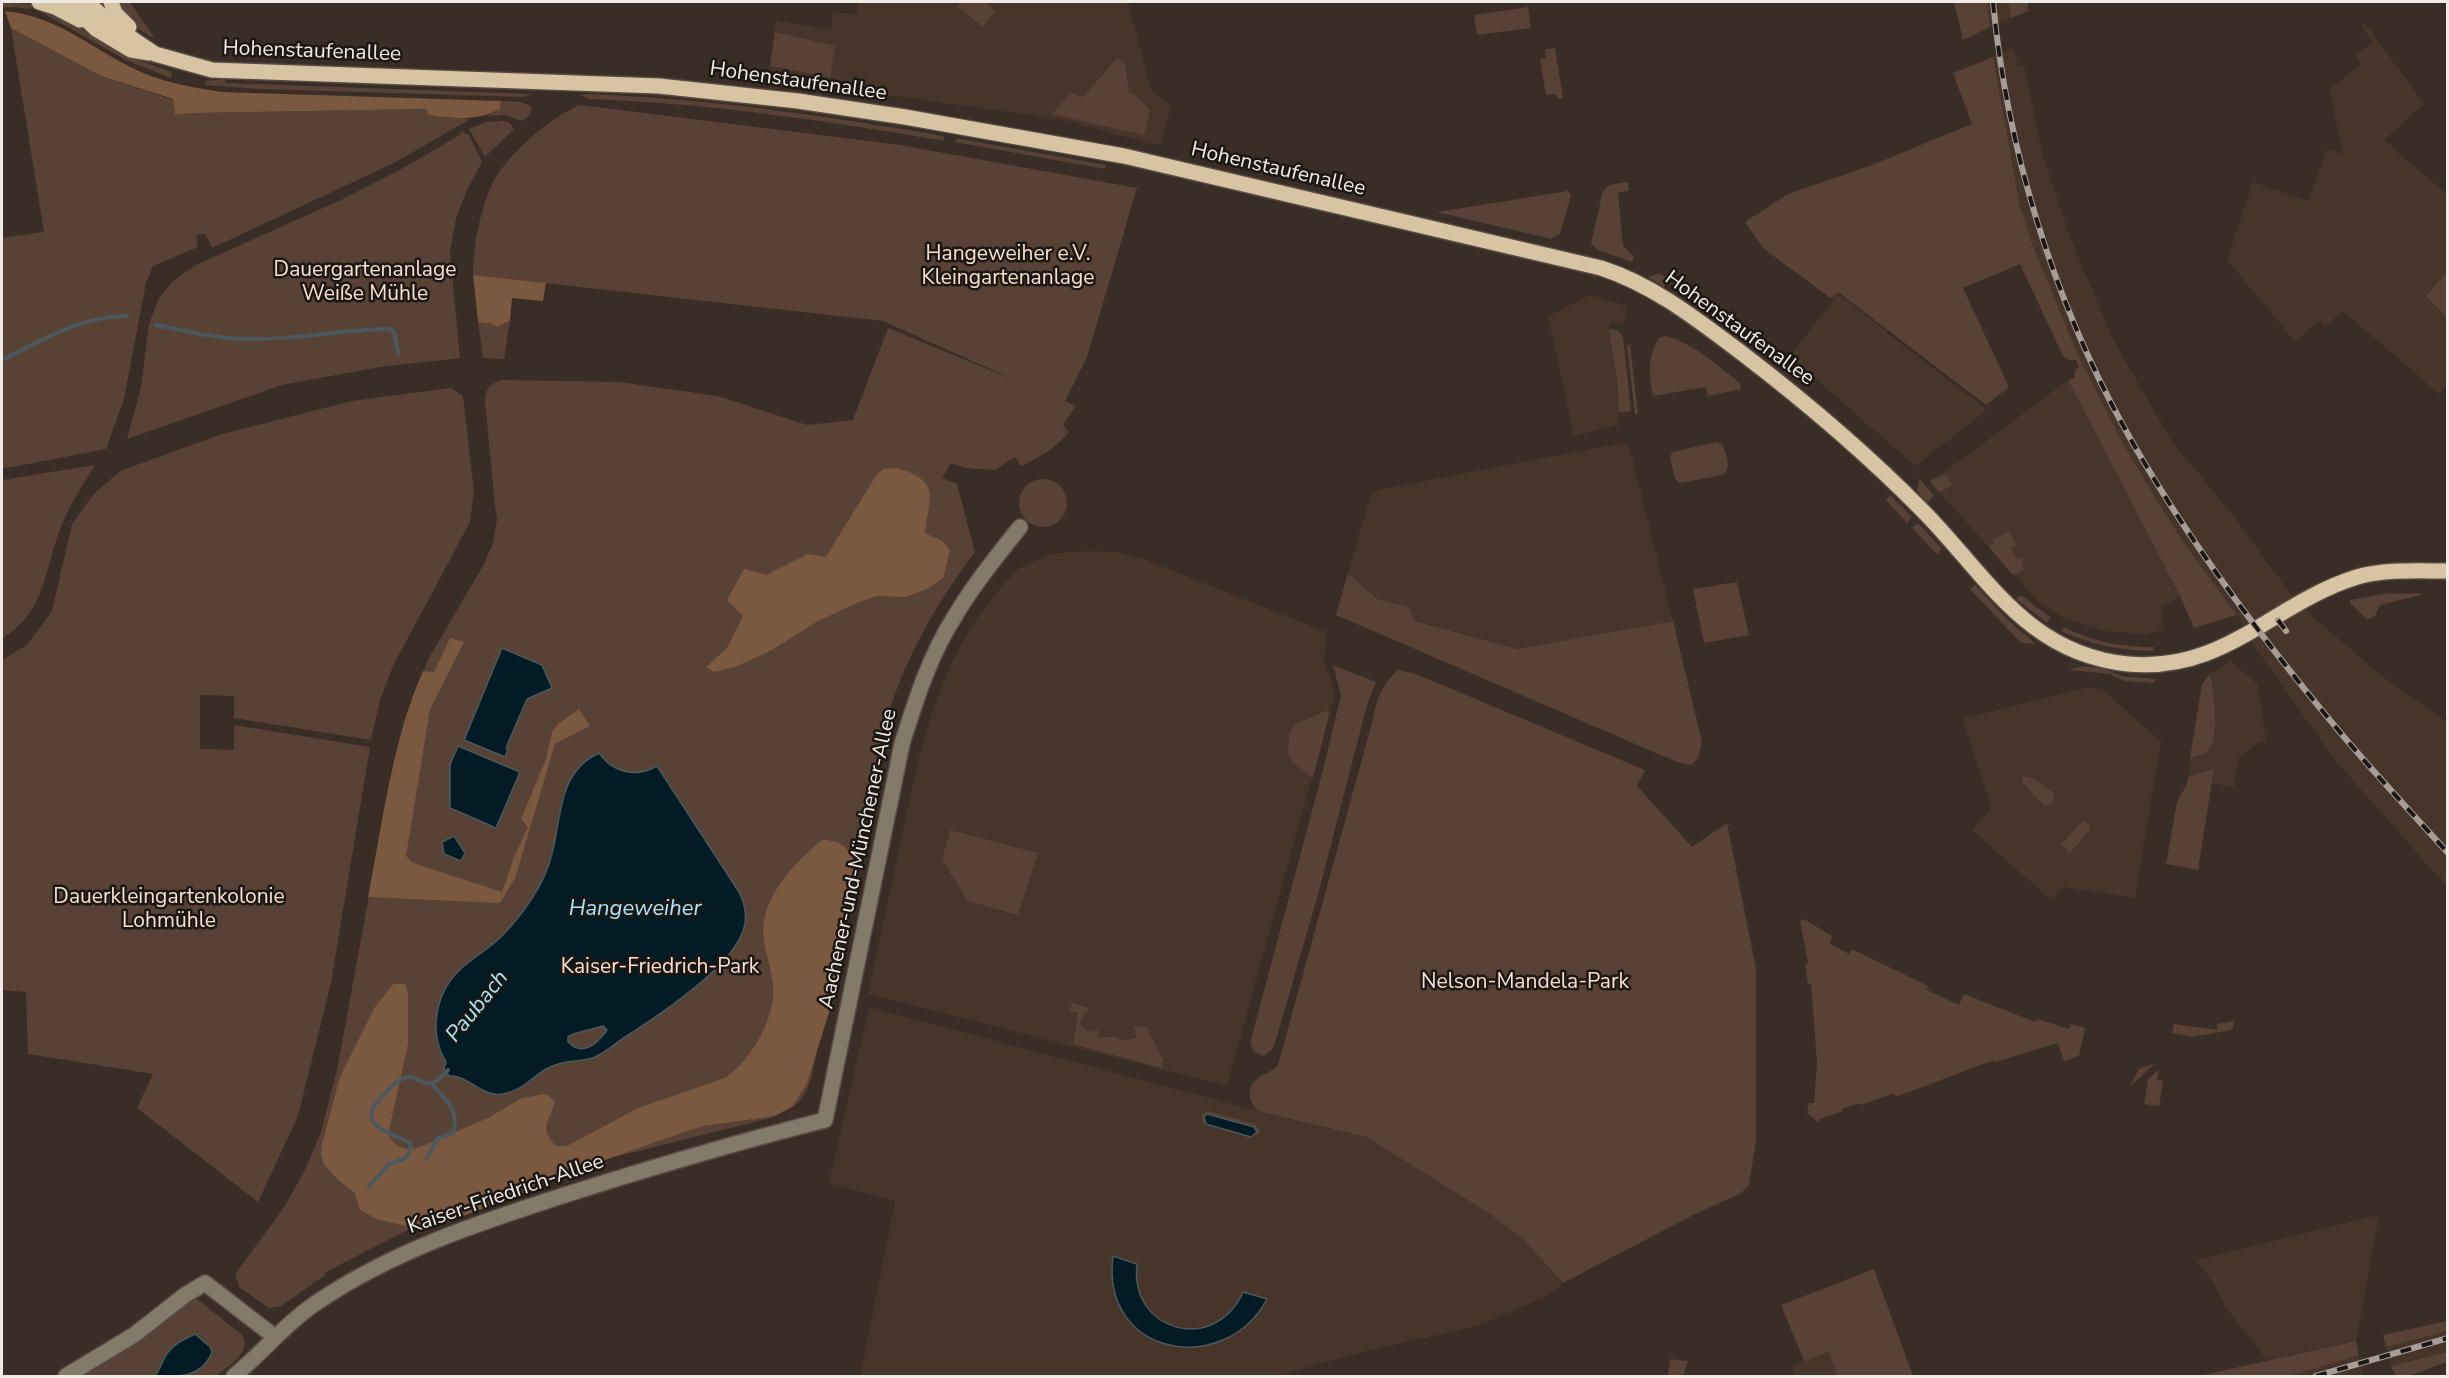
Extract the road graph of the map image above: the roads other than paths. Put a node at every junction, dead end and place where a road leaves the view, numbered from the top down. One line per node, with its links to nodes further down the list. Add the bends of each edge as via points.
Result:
1 (39, 2): 5 (main road)
2 (68, 2): 5 (main road, Hohenstaufenallee)
3 (87, 2): 6 (main road, Hohenstaufenallee, via 112,25)
4 (111, 2): 6 (main road, via 115,13)
5 (96, 29): 6 (main road, Hohenstaufenallee, via 131,50)
6 (153, 52): 8 (main road, Hohenstaufenallee, via 212,70 659,86 834,107 1171,166 1601,268 1639,284 1695,318 1814,410 1923,512 2014,612 2048,639 2106,661 2157,665 2198,658 2343,582 2374,574)
7 (1020, 527): 9 (street, Aachener-und-Münchener-Allee, via 954,616 917,697 902,744)
8 (2448, 571)
9 (825, 1120): 10 (street, Kaiser-Friedrich-Allee, via 730,1144 450,1234 398,1256 321,1299)
10 (275, 1337): 11 (street, via 205,1283 134,1335); 12 (street, Kaiser-Friedrich-Allee)
11 (66, 1377)
12 (234, 1377)

